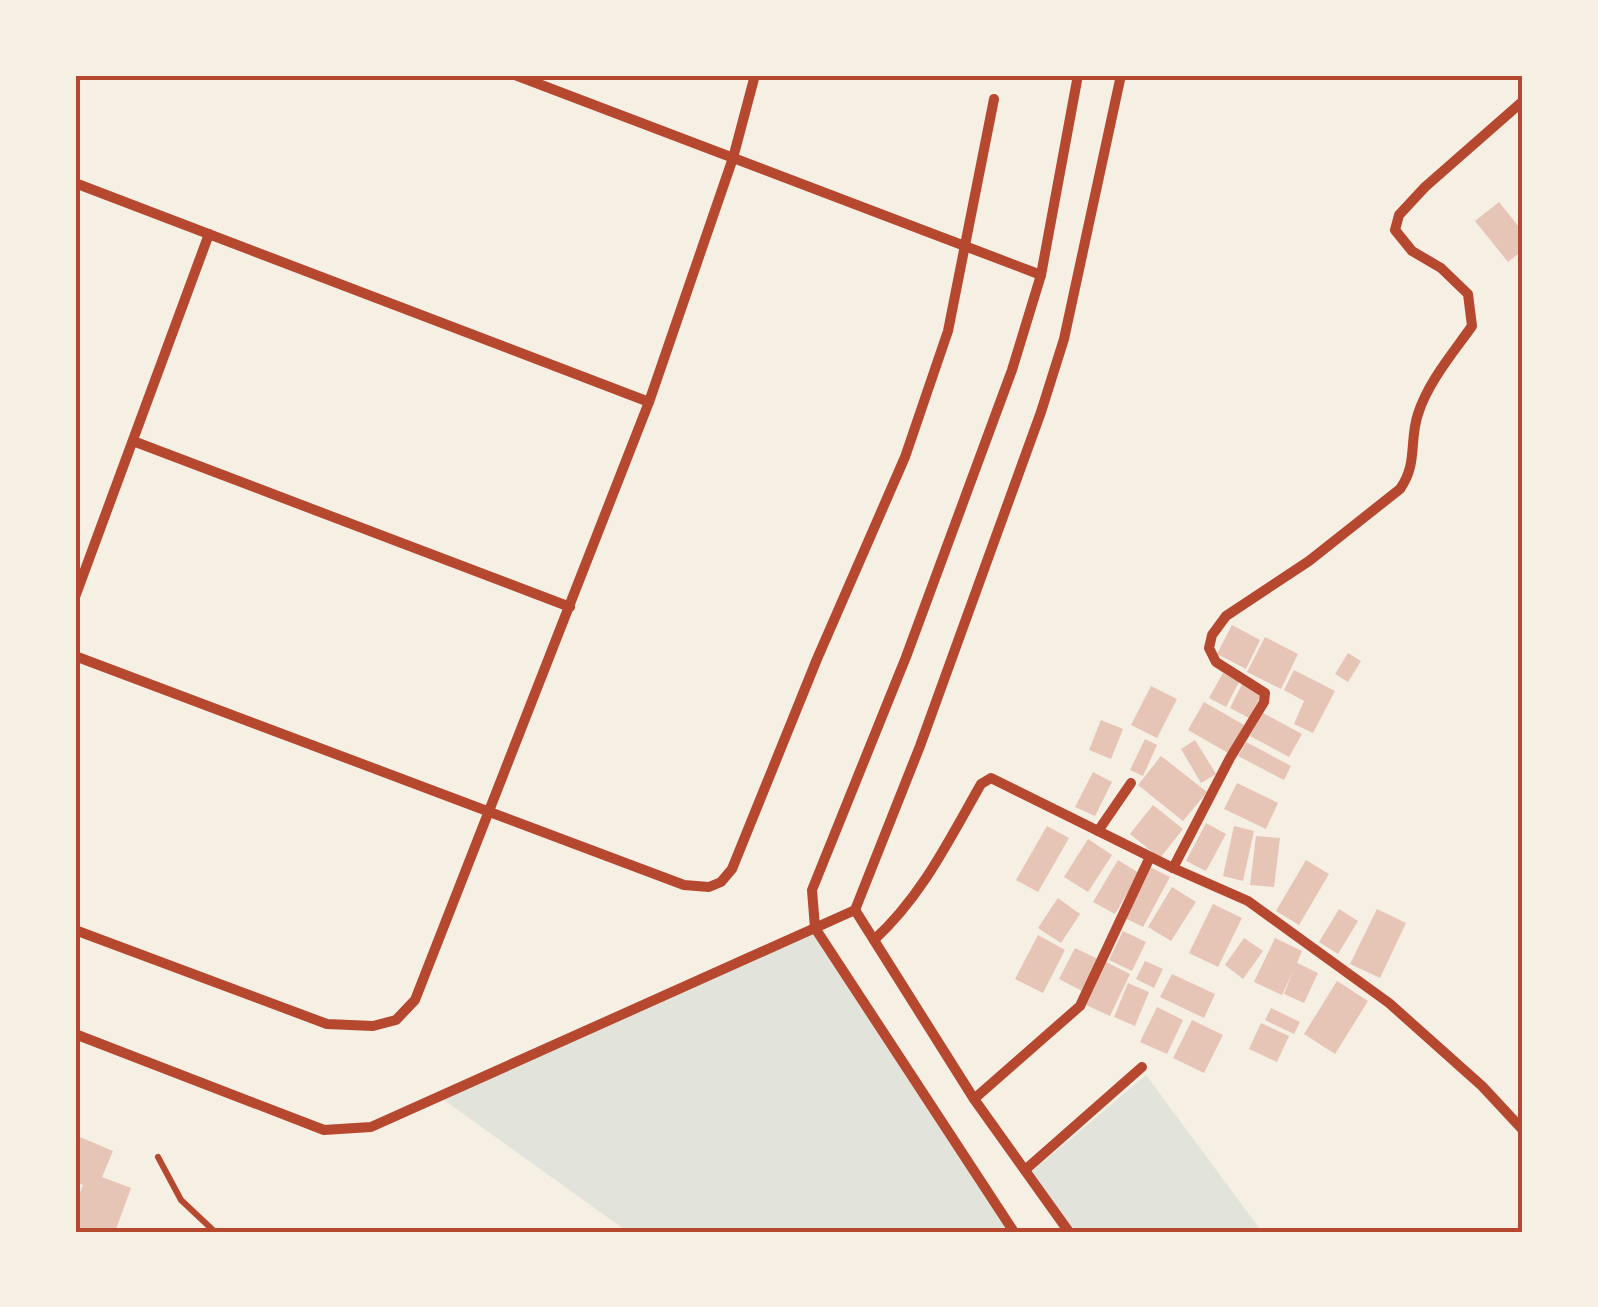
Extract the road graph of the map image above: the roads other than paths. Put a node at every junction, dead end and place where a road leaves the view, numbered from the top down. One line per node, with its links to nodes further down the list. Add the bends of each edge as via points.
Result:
1 (515, 75): 7 (street)
2 (755, 75): 7 (street)
3 (1078, 75): 11 (street)
4 (1121, 75): 22 (street, via 1053,375)
5 (994, 99): 10 (street)
6 (1523, 101): 21 (street, via 1398,214 1395,230 1412,250 1468,294 1472,326 1417,415 1414,463 1400,488 1226,616 1212,635 1216,662 1266,693)
7 (733, 158): 10 (street); 12 (street)
8 (75, 183): 9 (street)
9 (209, 234): 12 (street); 13 (street)
10 (966, 245): 11 (street); 18 (street, via 942,353 905,457 745,844 722,882 684,885)
11 (1040, 275): 23 (street, via 930,592 812,890)
12 (649, 402): 15 (street)
13 (133, 441): 14 (street); 15 (street)
14 (75, 597)
15 (570, 607): 18 (street)
16 (75, 656): 18 (street)
17 (1130, 782): 19 (street)
18 (491, 812): 24 (street, via 415,1000 396,1020 326,1024)
19 (1098, 831): 20 (street); 25 (street, via 987,778 901,916)
20 (1150, 857): 21 (street); 28 (street, via 1080,1006)
21 (1173, 868): 29 (street, via 1248,901 1389,1003)
22 (855, 910): 23 (street); 25 (street)
23 (815, 928): 26 (street, via 372,1128 324,1130); 33 (street)
24 (75, 930)
25 (874, 940): 28 (street)
26 (75, 1034)
27 (1142, 1067): 31 (street)
28 (974, 1099): 31 (street)
29 (1523, 1130)
30 (158, 1158): 32 (lane, via 181,1200)
31 (1024, 1170): 34 (street)
32 (215, 1232)
33 (1014, 1232)
34 (1069, 1232)

